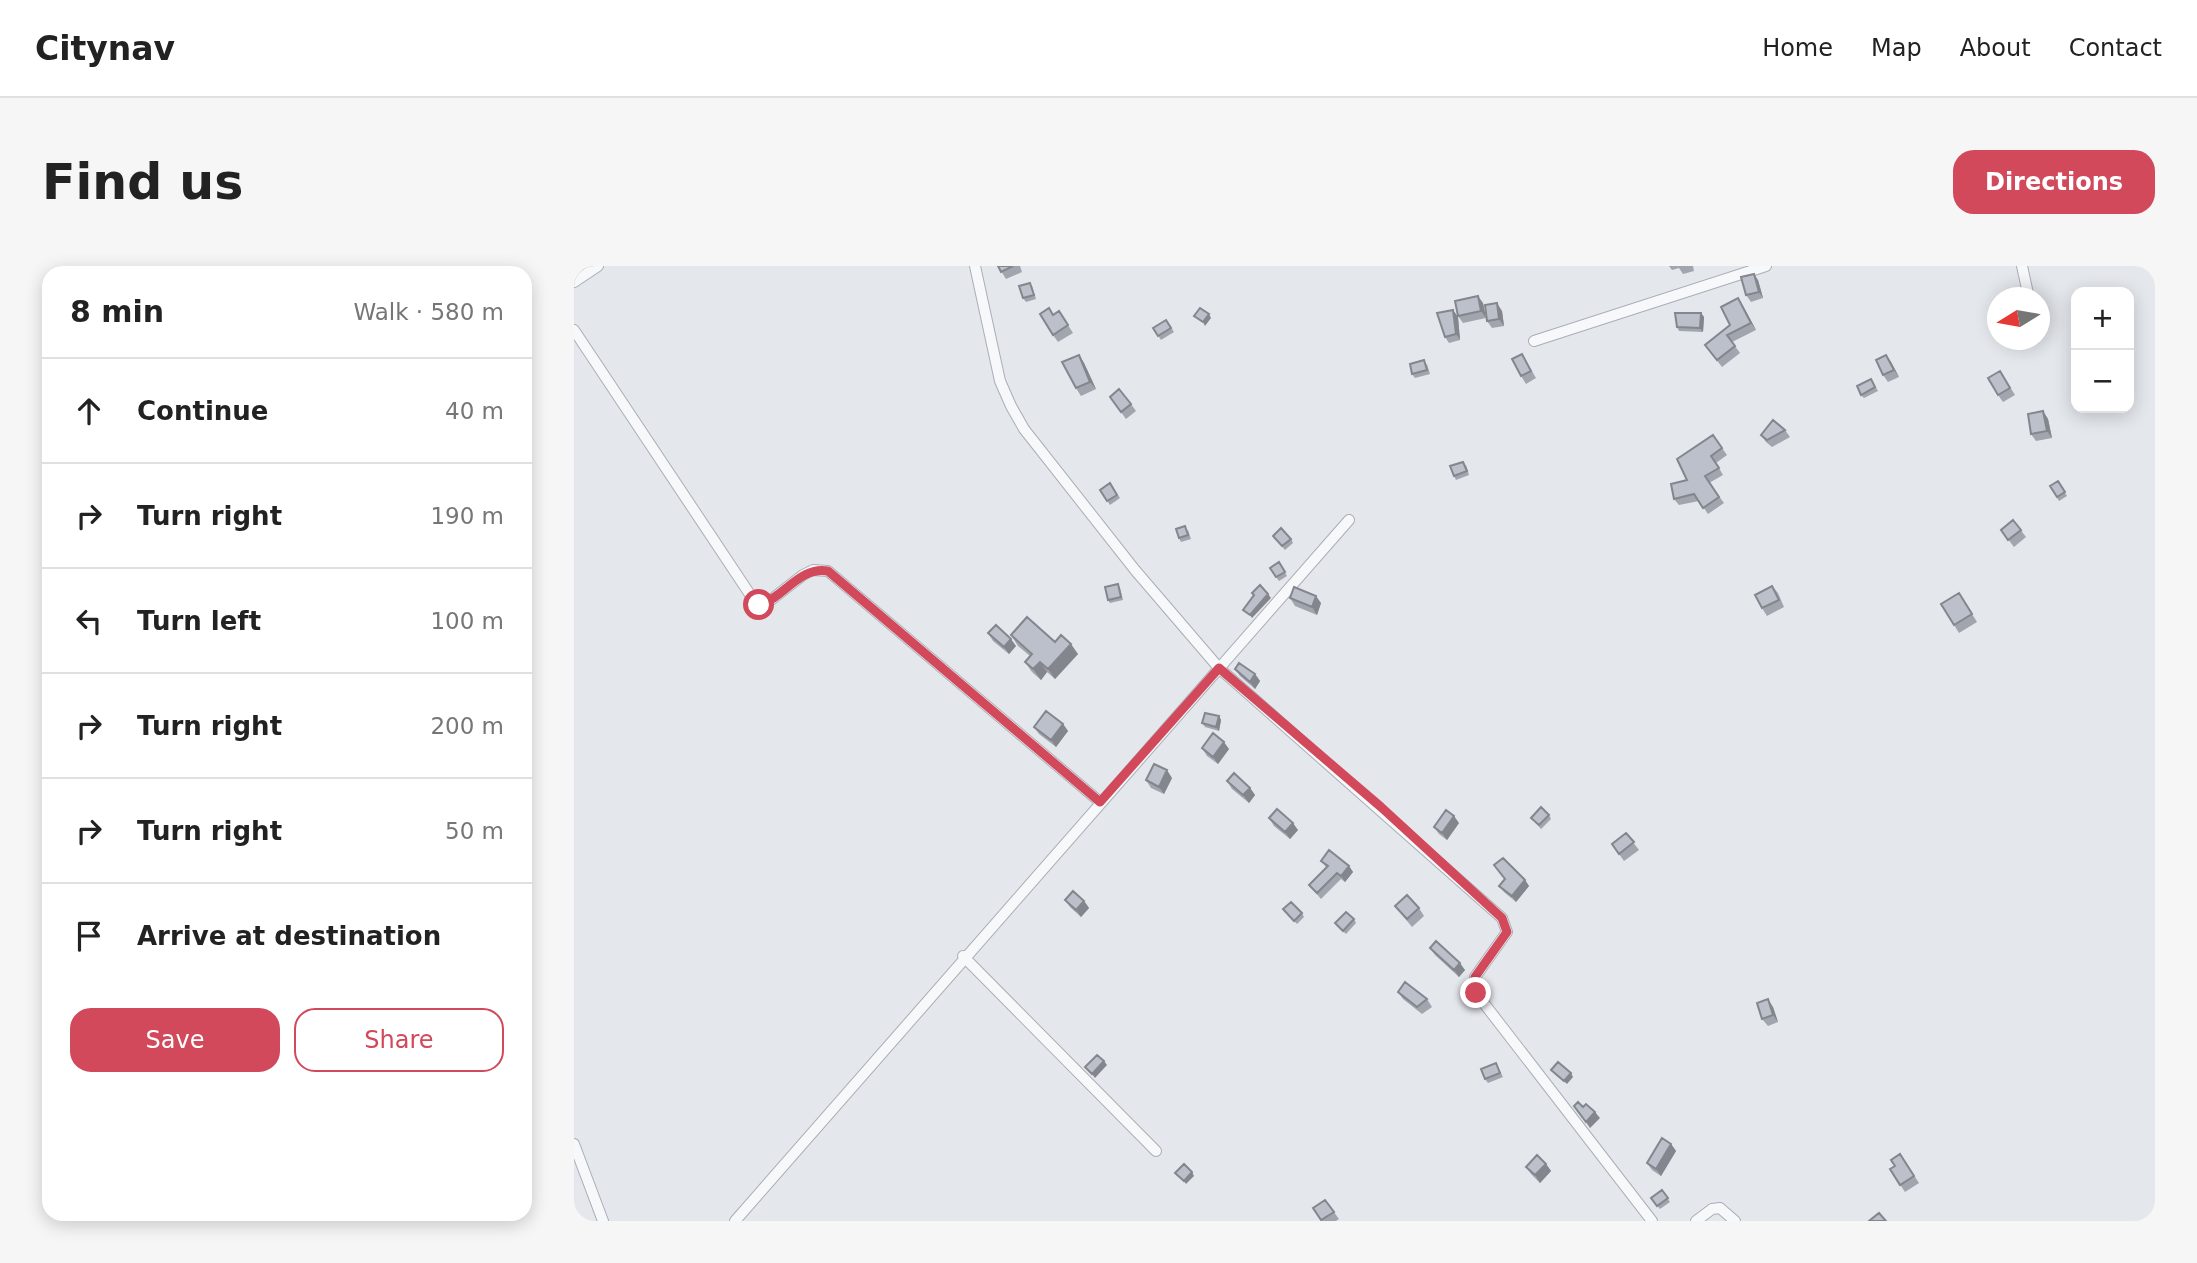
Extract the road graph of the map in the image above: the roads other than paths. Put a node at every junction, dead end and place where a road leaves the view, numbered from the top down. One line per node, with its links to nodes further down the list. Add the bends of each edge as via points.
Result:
1 (598, 266): 5 (street)
2 (975, 266): 10 (street, via 1000,381 1024,429)
3 (1766, 266): 8 (street)
4 (2022, 266): 6 (street)
5 (574, 282)
6 (2027, 287)
7 (574, 330): 11 (street, via 755,602 766,603 813,570 828,571)
8 (1534, 341)
9 (1349, 520): 10 (street)
10 (1219, 668): 11 (street); 17 (street, via 1502,918 1507,932 1475,977 1476,993)
11 (1100, 802): 12 (street)
12 (963, 956): 14 (street); 16 (street)
13 (574, 1144): 15 (street)
14 (1156, 1151)
15 (603, 1221)
16 (735, 1221)
17 (1652, 1221)
18 (1696, 1221): 19 (street, via 1720,1208)
19 (1735, 1221)

